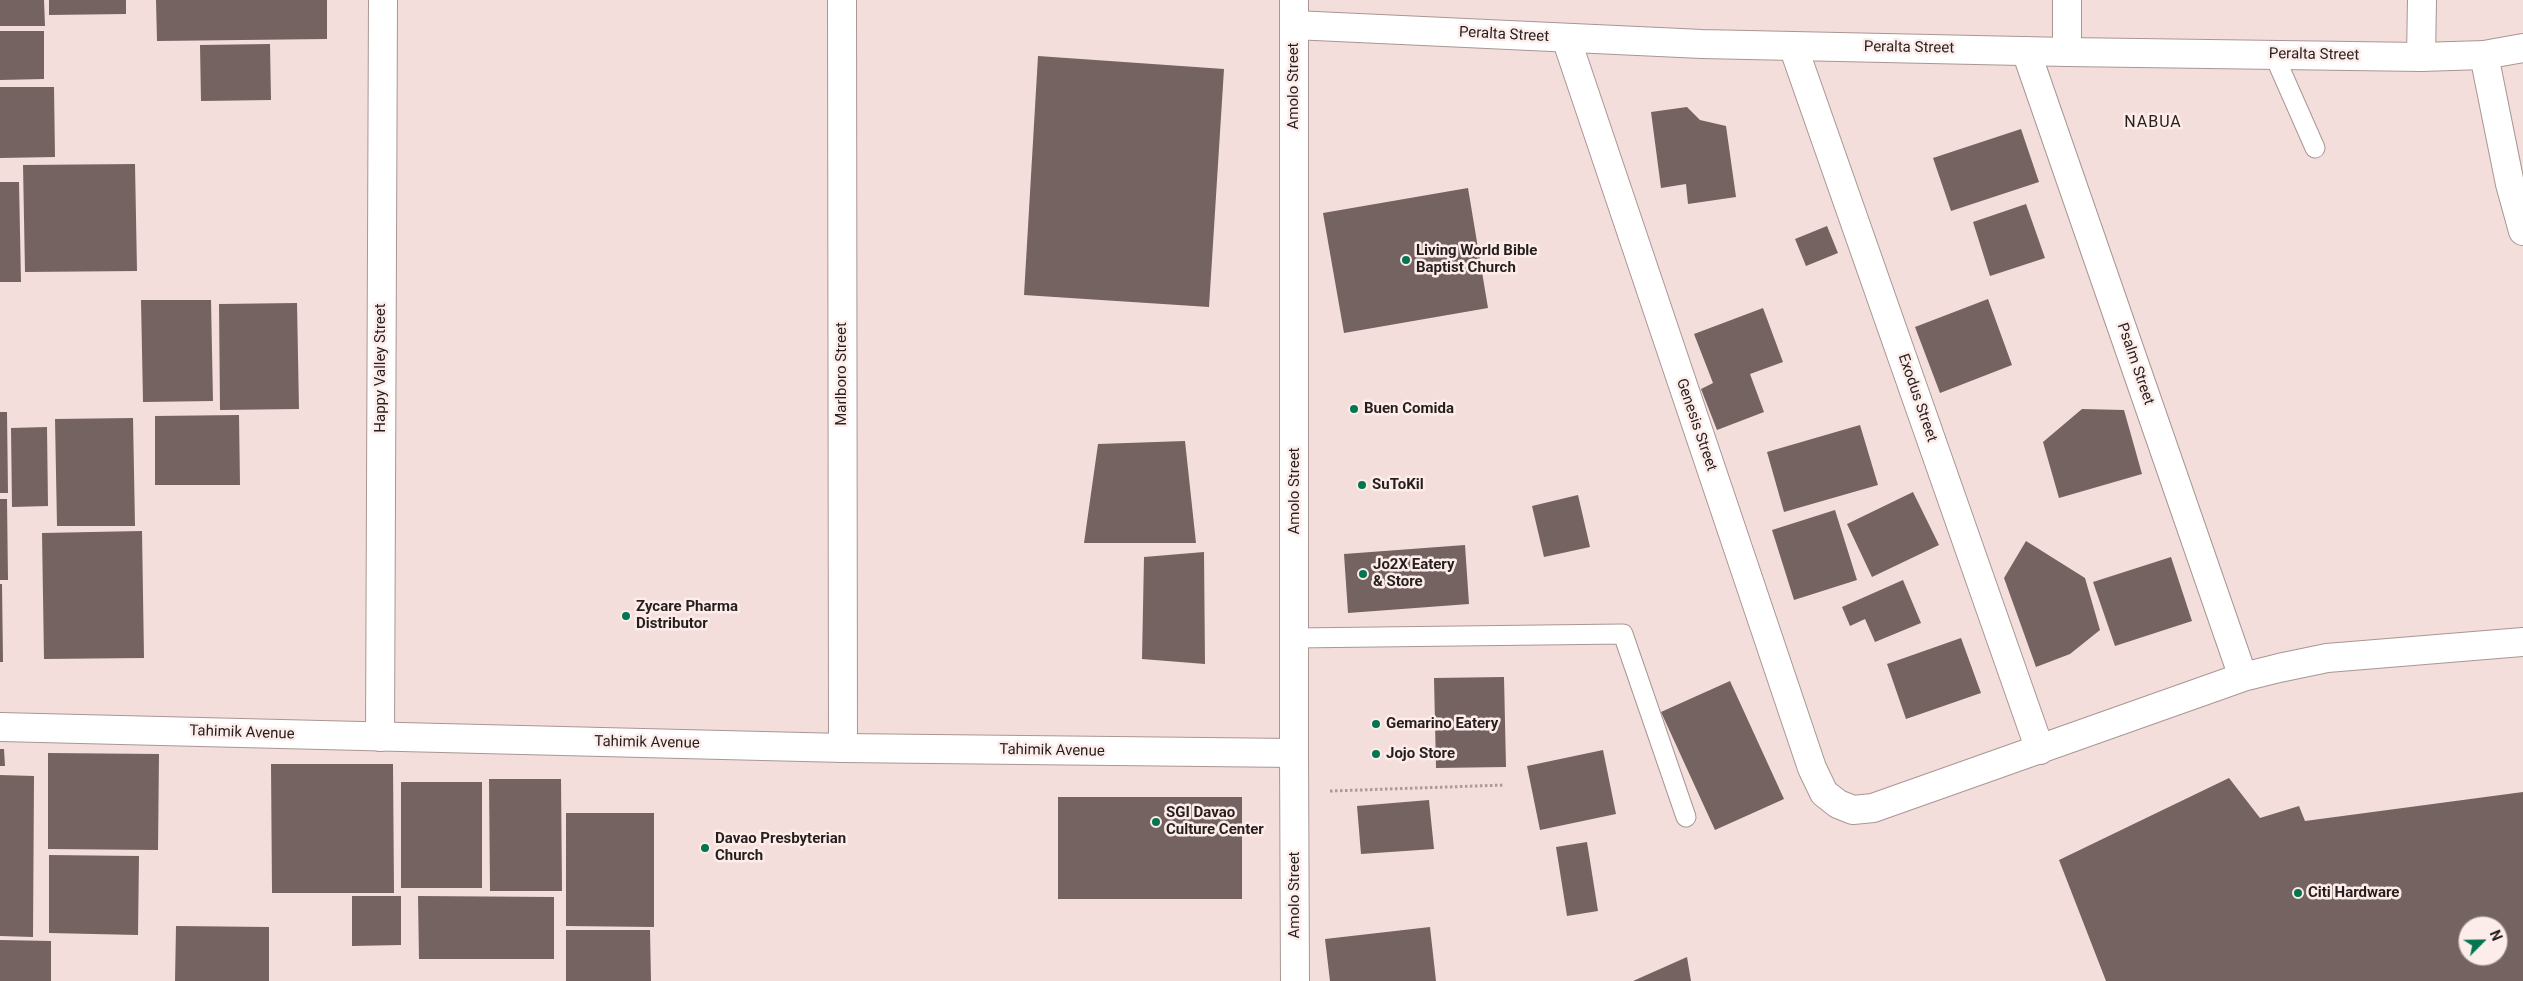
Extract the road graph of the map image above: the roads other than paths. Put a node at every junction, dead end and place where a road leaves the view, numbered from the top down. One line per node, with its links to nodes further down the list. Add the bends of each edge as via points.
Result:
1 (383, 0): 20 (street, Happy Valley Street)
2 (842, 0): 21 (street, Marlboro Street)
3 (2067, 0): 10 (street)
4 (2422, 0): 13 (street)
5 (1294, 12): 6 (street, Peralta Street); 16 (street, Amolo Street)
6 (1566, 38): 7 (street, Peralta Street); 22 (street, Genesis Street, via 1812,768 1824,793 1853,810 1873,808)
7 (1793, 46): 9 (street, Peralta Street); 22 (street, Exodus Street)
8 (2523, 48): 12 (street, Peralta Street)
9 (2026, 51): 10 (street, Peralta Street); 18 (street, Psalm Street)
10 (2067, 52): 11 (street, Peralta Street)
11 (2274, 55): 13 (street, Peralta Street); 14 (lane)
12 (2484, 55): 13 (street, Peralta Street); 15 (street, via 2510,184)
13 (2421, 57)
14 (2315, 148)
15 (2523, 231)
16 (1295, 638): 23 (street, Amolo Street); 24 (lane, via 1623,634)
17 (2523, 642): 18 (street, via 2327,658)
18 (2243, 677): 22 (street)
19 (0, 727): 20 (street, Tahimik Avenue)
20 (380, 737): 21 (street, Tahimik Avenue)
21 (843, 748): 23 (street, Tahimik Avenue)
22 (2040, 750)
23 (1294, 754): 25 (street, Amolo Street)
24 (1686, 817)
25 (1295, 981)

